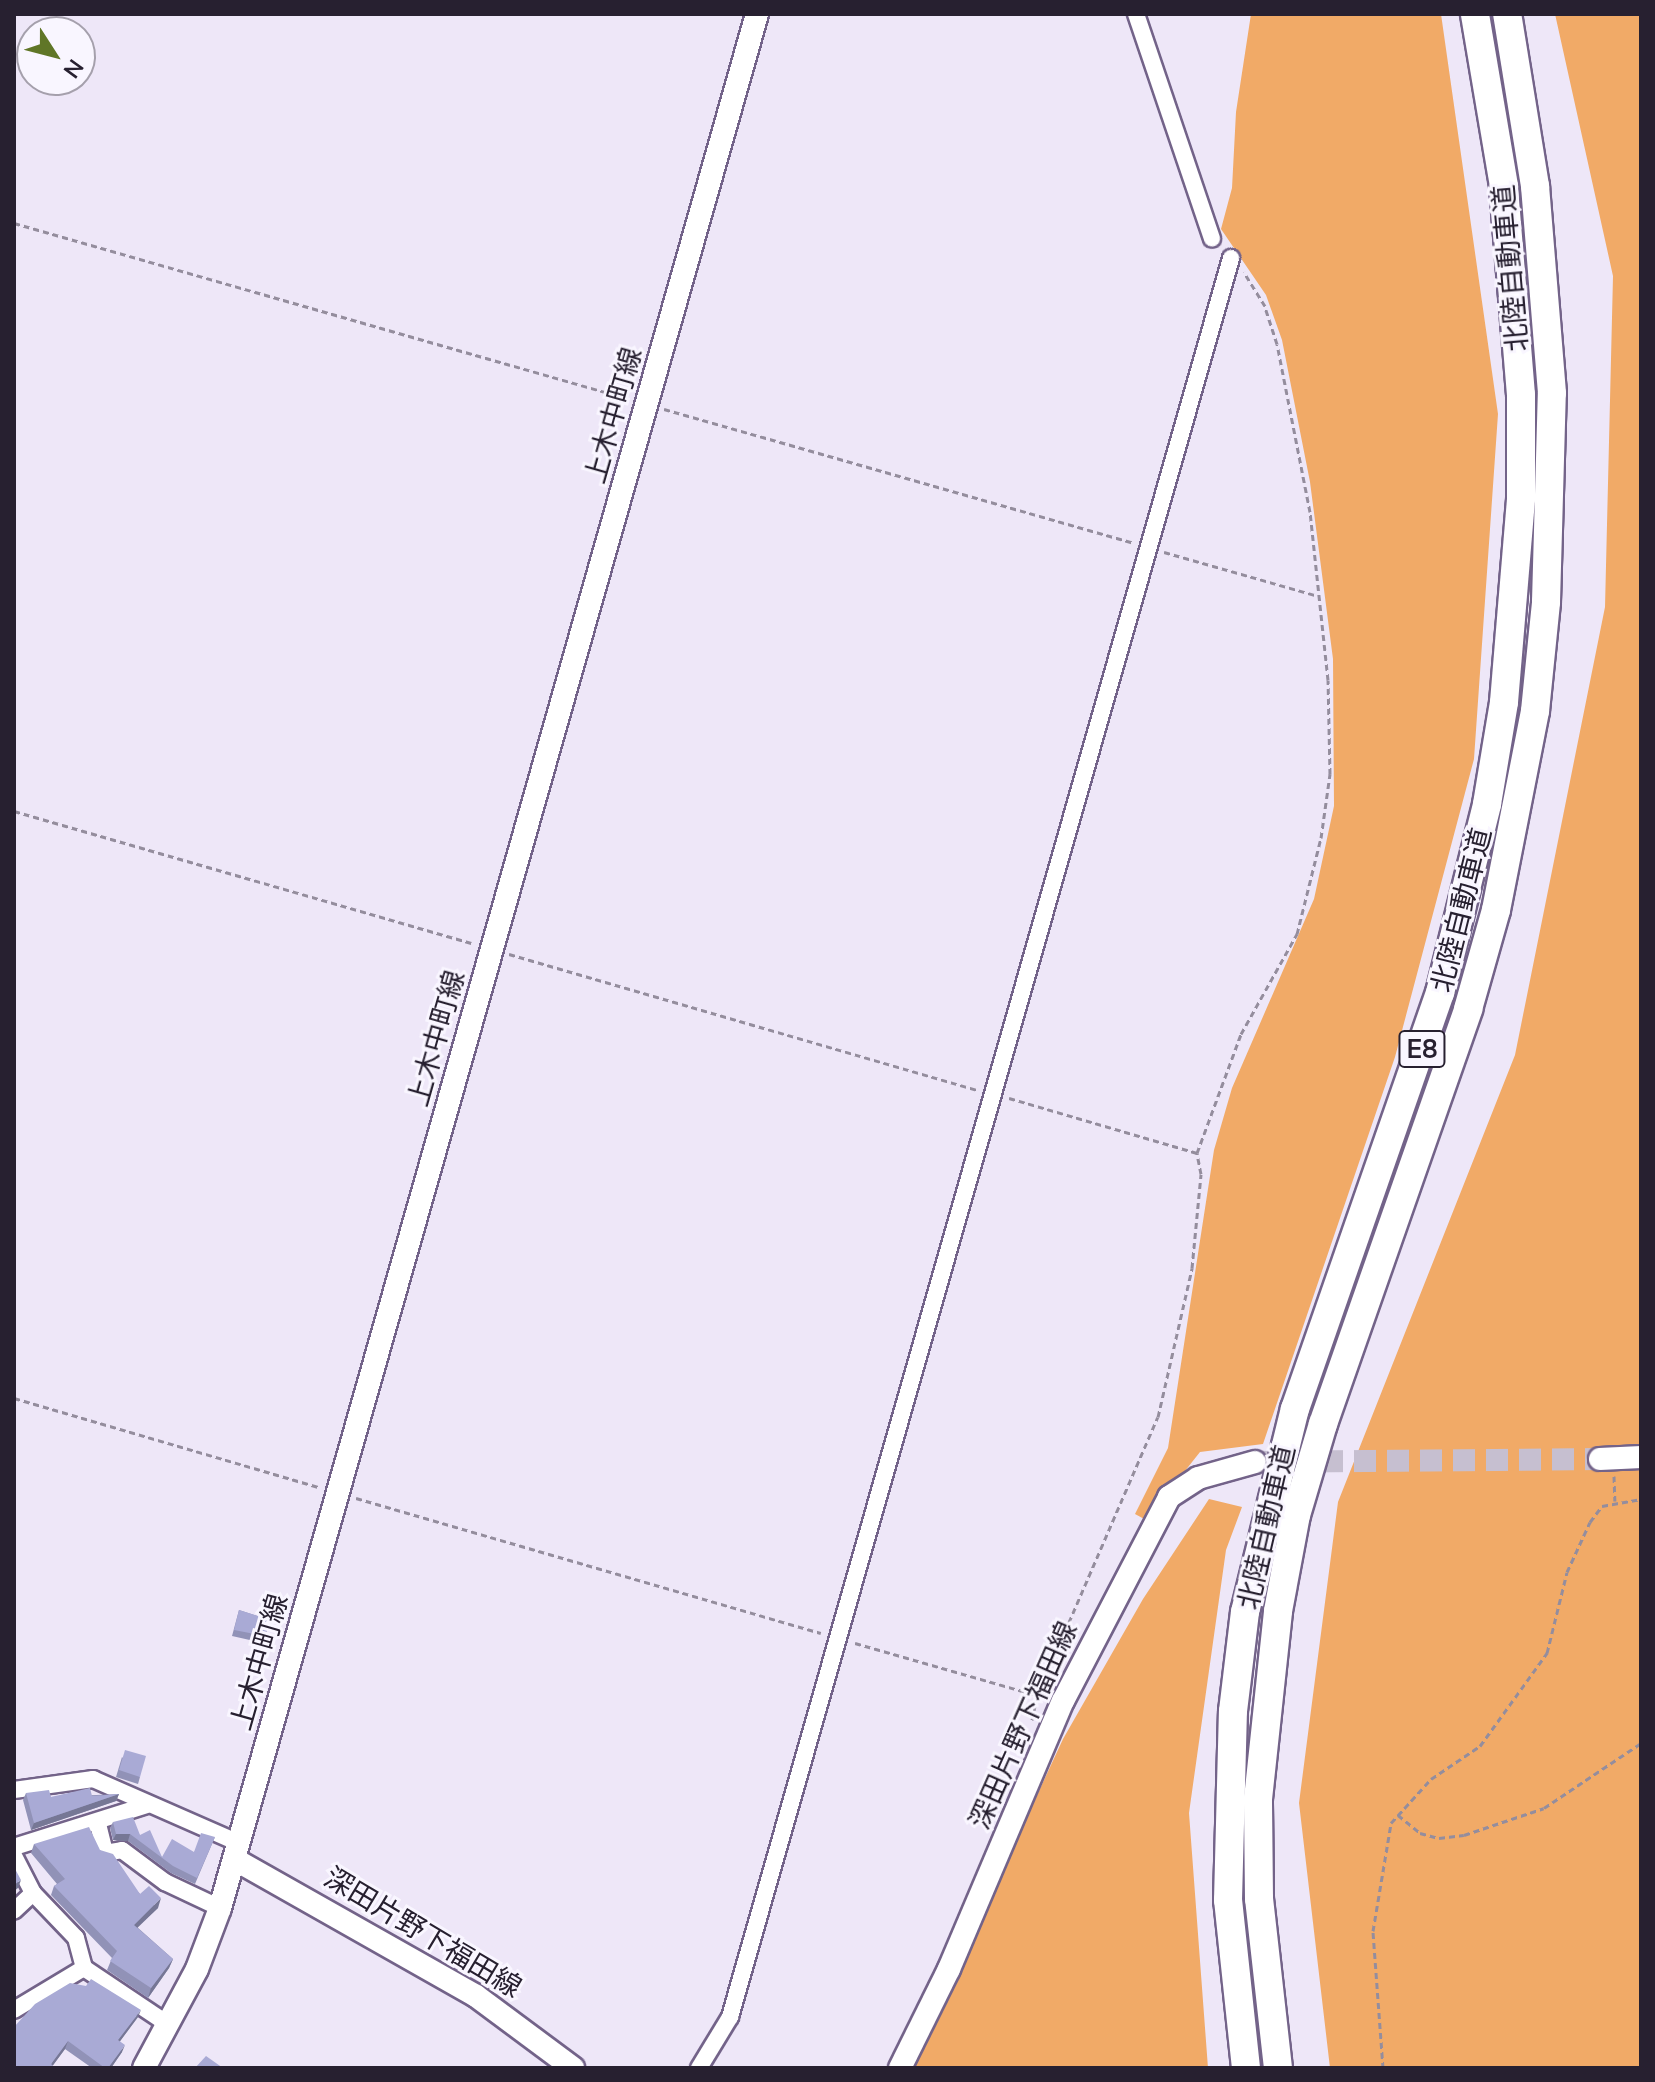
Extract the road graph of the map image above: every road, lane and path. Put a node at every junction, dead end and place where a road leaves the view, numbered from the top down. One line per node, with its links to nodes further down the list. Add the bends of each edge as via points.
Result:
1 (757, 14): 8 (main road, 上木中町線)
2 (1136, 14): 5 (street)
3 (1475, 14): 38 (highway, 北陸自動車道 / E8, via 1515,293 1521,498 1510,645 1487,804 1463,912 1410,1086 1295,1409 1245,1612 1233,1711 1228,1900)
4 (1507, 14): 39 (highway, 北陸自動車道 / E8, via 1535,186 1552,393 1546,602 1535,711 1496,910 1468,1009 1323,1424 1280,1598 1258,1799 1259,1899)
5 (1212, 238)
6 (1231, 258): 9 (street); 10 (path, via 1265,306 1277,344 1310,512 1326,634 1330,774 1321,838 1297,934 1241,1034)
7 (14, 811): 8 (path)
8 (492, 949): 9 (path); 15 (main road, 上木中町線)
9 (993, 1094): 10 (path); 17 (street)
10 (1197, 1153): 18 (path, via 1201,1174 1192,1268 1171,1377 1131,1487)
11 (14, 1398): 15 (path)
12 (1641, 1457): 13 (main road)
13 (1600, 1459)
14 (1255, 1462): 37 (main road, 深田片野下福田線, via 1198,1478 1169,1497 1063,1701 949,1969)
15 (339, 1493): 17 (path); 26 (main road, 上木中町線)
16 (1641, 1499): 23 (path, via 1602,1506 1567,1572 1555,1637 1515,1701 1480,1746 1431,1779)
17 (838, 1638): 18 (path); 36 (street, via 730,2017)
18 (1037, 1696): 19 (path)
19 (1030, 1725)
20 (1641, 1743): 23 (path, via 1555,1802 1464,1835 1439,1838 1420,1833)
21 (14, 1790): 22 (street, via 93,1779)
22 (147, 1805): 24 (street); 26 (street)
23 (1398, 1815): 40 (path, via 1387,1834 1373,1931)
24 (98, 1824): 25 (street); 29 (street, via 105,1853 122,1850 165,1882)
25 (14, 1847)
26 (237, 1851): 29 (main road, 上木中町線); 35 (main road, 深田片野下福田線, via 476,1996)
27 (14, 1856): 28 (street)
28 (33, 1893): 30 (street); 31 (street, via 76,1938)
29 (220, 1908): 33 (main road, 上木中町線)
30 (14, 1911)
31 (84, 1968): 32 (street); 33 (street)
32 (14, 2010)
33 (169, 2025): 34 (main road, 上木中町線)
34 (144, 2068)
35 (573, 2068)
36 (699, 2068)
37 (900, 2068)
38 (1246, 2068)
39 (1278, 2068)
40 (1383, 2068)

